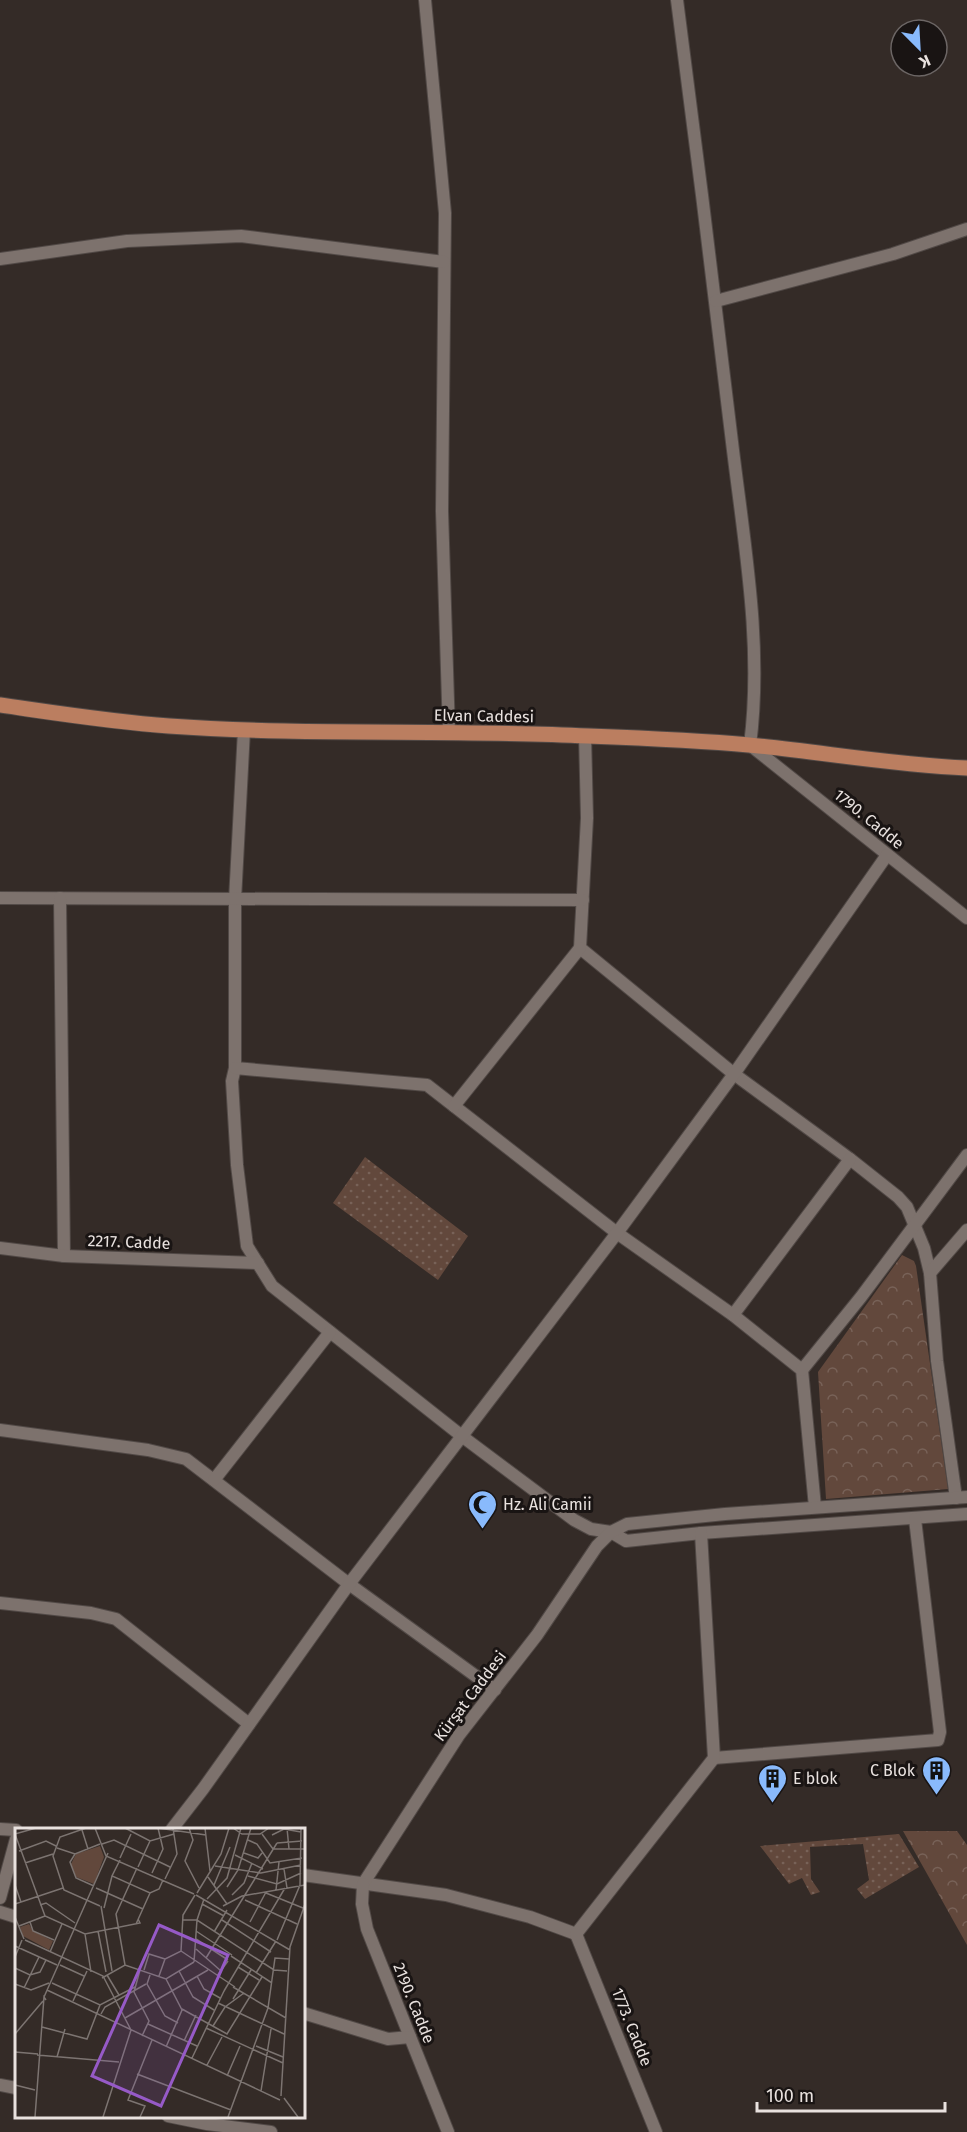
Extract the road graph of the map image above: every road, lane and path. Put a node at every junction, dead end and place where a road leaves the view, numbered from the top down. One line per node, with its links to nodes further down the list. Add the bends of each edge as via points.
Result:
1 (425, 0): 5 (street, via 445,213)
2 (677, 0): 6 (street)
3 (967, 229): 6 (street, via 894,254)
4 (0, 259): 5 (street, via 127,242 241,236)
5 (444, 262): 9 (street, via 442,511)
6 (716, 302): 11 (street, via 753,616 755,691)
7 (0, 705): 8 (main road, Elvan Caddesi, via 105,721)
8 (244, 730): 9 (main road, Elvan Caddesi); 16 (street)
9 (449, 733): 10 (main road, Elvan Caddesi)
10 (585, 735): 11 (main road, Elvan Caddesi); 17 (street, via 587,818)
11 (750, 746): 12 (main road, Elvan Caddesi); 13 (street, 1790. Cadde)
12 (967, 768)
13 (887, 855): 18 (street, 1790. Cadde); 21 (street)
14 (60, 897): 15 (street); 16 (street); 29 (street)
15 (0, 898)
16 (235, 900): 17 (street); 20 (street)
17 (583, 900): 19 (street)
18 (967, 918)
19 (580, 948): 21 (street); 22 (street)
20 (235, 1068): 22 (street, via 427,1085); 30 (street, via 232,1081 238,1177 247,1246)
21 (734, 1074): 24 (street); 27 (street)
22 (454, 1106): 27 (street)
23 (967, 1155): 25 (street)
24 (850, 1160): 25 (street, via 898,1197); 32 (street)
25 (915, 1224): 31 (street); 34 (street)
26 (967, 1230): 31 (street)
27 (617, 1233): 32 (street); 36 (street)
28 (0, 1248): 29 (street, 2217. Cadde)
29 (64, 1256): 30 (street, 2217. Cadde)
30 (258, 1263): 33 (street, via 272,1286)
31 (930, 1274): 38 (street, via 937,1361)
32 (733, 1315): 34 (street)
33 (330, 1332): 36 (street); 37 (street)
34 (802, 1370): 39 (street)
35 (0, 1430): 37 (street, via 169,1454 186,1459)
36 (463, 1437): 42 (street, via 574,1520 591,1529); 44 (street)
37 (214, 1479): 44 (street)
38 (962, 1498): 39 (street)
39 (815, 1507): 42 (street, via 627,1524)
40 (967, 1514): 41 (street)
41 (915, 1519): 43 (street); 48 (street, via 938,1740)
42 (611, 1532): 43 (street, via 626,1541); 46 (street, Kürşat Caddesi)
43 (701, 1533): 48 (street)
44 (349, 1584): 46 (street); 47 (street)
45 (0, 1603): 47 (street, via 116,1619)
46 (495, 1690): 54 (street, Kürşat Caddesi, via 453,1745)
47 (249, 1724): 49 (street)
48 (714, 1758): 58 (street)
49 (173, 1828)
50 (0, 1829): 51 (street)
51 (15, 1830)
52 (15, 1843): 55 (street)
53 (304, 1875): 54 (street)
54 (363, 1884): 58 (street, via 446,1895 530,1917); 60 (street, 2190. Cadde, via 367,1929)
55 (0, 1898)
56 (0, 1912): 57 (street)
57 (15, 1917)
58 (576, 1934): 67 (street, 1773. Cadde)
59 (304, 2013): 60 (street, via 388,2039)
60 (410, 2037): 66 (street, 2190. Cadde)
61 (0, 2085): 62 (street)
62 (15, 2088)
63 (177, 2117): 64 (street)
64 (207, 2124): 65 (street)
65 (271, 2132)
66 (448, 2132)
67 (656, 2132)

